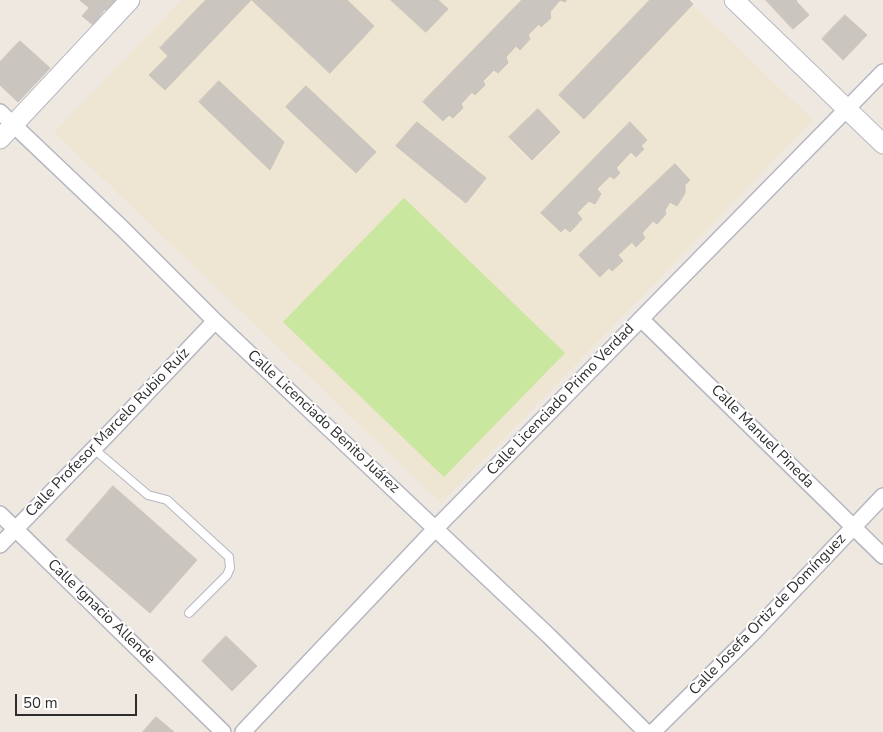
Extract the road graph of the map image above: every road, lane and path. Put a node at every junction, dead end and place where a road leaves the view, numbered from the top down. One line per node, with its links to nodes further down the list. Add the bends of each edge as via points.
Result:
1 (130, 0): 6 (street)
2 (734, 0): 4 (street)
3 (883, 72): 4 (street, Calle Licenciado Primo Verdad)
4 (847, 108): 8 (street); 9 (street, Calle Licenciado Primo Verdad)
5 (0, 112): 6 (street, Calle Licenciado Benito Juárez)
6 (14, 125): 7 (street); 10 (street, Calle Licenciado Benito Juárez)
7 (0, 138)
8 (883, 144)
9 (641, 319): 14 (street, Calle Manuel Pineda); 15 (street, Calle Licenciado Primo Verdad)
10 (215, 321): 11 (street, Calle Profesor Marcelo Rubio Ruíz); 15 (street, Calle Licenciado Benito Juárez)
11 (94, 449): 16 (street, Calle Profesor Marcelo Rubio Ruíz); 19 (lane, via 148,495 167,500 229,557 227,575)
12 (883, 496): 14 (street, Calle Josefa Ortiz de Domínguez)
13 (0, 514): 16 (street, Calle Ignacio Allende)
14 (853, 527): 18 (street, Calle Manuel Pineda); 23 (street, Calle Josefa Ortiz de Domínguez)
15 (436, 528): 21 (street, Calle Licenciado Primo Verdad); 22 (street, Calle Licenciado Benito Juárez)
16 (16, 529): 17 (street, Calle Profesor Marcelo Rubio Ruíz); 20 (street, Calle Ignacio Allende)
17 (0, 545)
18 (883, 556)
19 (189, 613)
20 (223, 732)
21 (243, 732)
22 (646, 732)
23 (653, 732)

